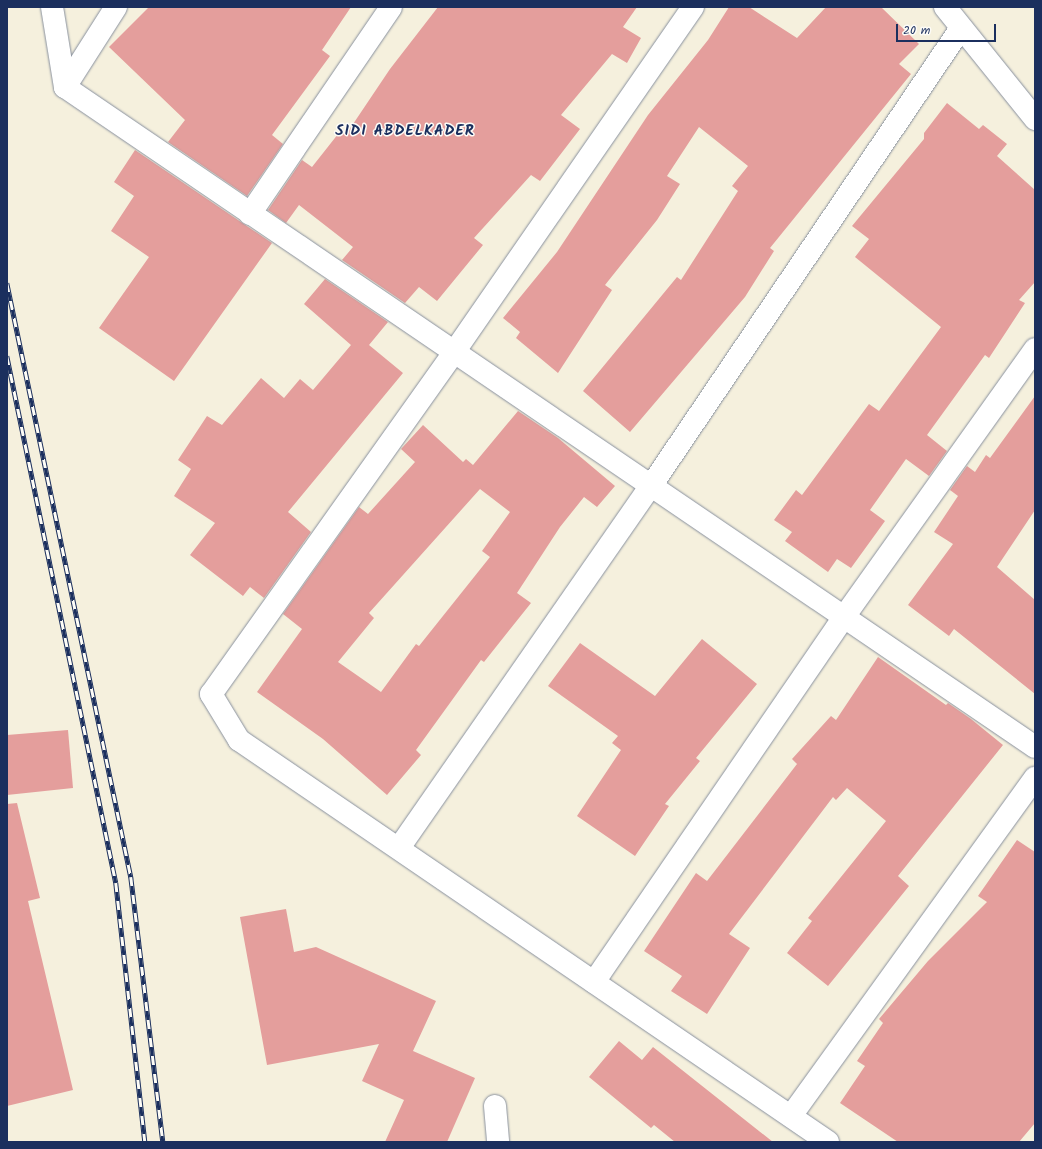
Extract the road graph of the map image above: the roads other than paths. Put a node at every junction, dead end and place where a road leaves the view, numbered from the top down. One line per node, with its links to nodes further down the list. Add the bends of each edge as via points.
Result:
1 (52, 7): 7 (street)
2 (116, 7): 7 (street)
3 (391, 7): 9 (street)
4 (693, 7): 11 (street)
5 (945, 7): 6 (street)
6 (961, 28): 8 (street); 12 (street)
7 (65, 87): 9 (street)
8 (1035, 119)
9 (250, 214): 11 (street)
10 (1035, 349): 13 (street)
11 (455, 351): 12 (street); 16 (street, via 211,694 239,740)
12 (651, 486): 13 (street); 16 (street)
13 (844, 617): 14 (street); 17 (street)
14 (1035, 747)
15 (1035, 778): 19 (street)
16 (399, 848): 17 (street)
17 (594, 982): 19 (street)
18 (495, 1106): 20 (street)
19 (790, 1116): 21 (street)
20 (498, 1142)
21 (828, 1142)

